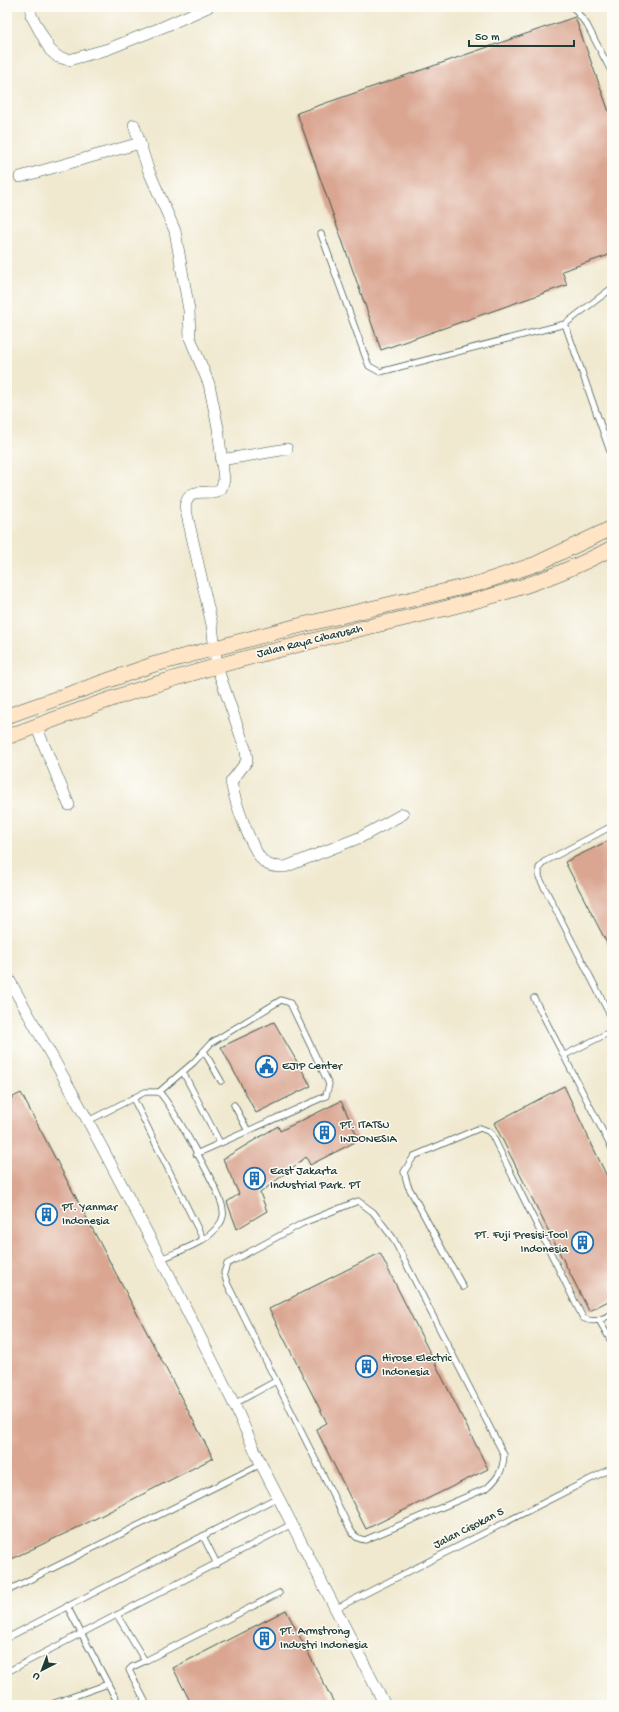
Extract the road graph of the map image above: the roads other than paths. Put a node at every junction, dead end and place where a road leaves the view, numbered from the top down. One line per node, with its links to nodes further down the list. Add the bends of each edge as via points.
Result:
1 (31, 7): 2 (street, via 31,15 50,50 58,57 69,60 108,49)
2 (208, 7)
3 (573, 7): 4 (lane, via 587,25)
4 (611, 70): 5 (lane)
5 (612, 78)
6 (134, 125): 7 (street)
7 (140, 143): 8 (street); 14 (street, via 148,169 175,231 190,310 190,338 210,390 218,428)
8 (20, 177)
9 (322, 234): 11 (lane, via 369,366 380,372)
10 (612, 288): 11 (lane)
11 (565, 324): 13 (lane)
12 (287, 449): 14 (street)
13 (612, 457)
14 (221, 460): 17 (street, via 224,480 221,489 217,492 194,493 188,497 185,506)
15 (612, 528): 17 (street, Jalan Raya Cibarusah, via 536,564 480,583)
16 (612, 548): 18 (street, Jalan Raya Cibarusah, via 578,566 504,594)
17 (216, 647): 18 (street); 19 (street, Jalan Raya Cibarusah, via 127,673)
18 (217, 667): 20 (street, Jalan Raya Cibarusah, via 124,694); 23 (street, via 246,751 247,761 231,782 234,798 257,852 265,864 285,868 361,837)
19 (7, 716)
20 (36, 726): 21 (street, Jalan Raya Cibarusah); 22 (street)
21 (7, 737)
22 (69, 805)
23 (403, 814)
24 (612, 826): 27 (lane, via 544,862 539,868 539,877)
25 (7, 976): 36 (street)
26 (534, 998): 30 (lane)
27 (612, 1018)
28 (612, 1031): 30 (lane)
29 (204, 1051): 31 (lane); 32 (lane); 37 (lane, via 221,1036 281,1000 290,1004 329,1084 328,1092 326,1096)
30 (565, 1055): 39 (lane)
31 (183, 1072): 33 (lane); 38 (lane)
32 (221, 1081)
33 (159, 1092): 34 (lane, via 145,1092); 40 (lane, via 171,1106)
34 (133, 1098): 36 (lane); 41 (lane)
35 (234, 1105): 37 (lane)
36 (88, 1121): 42 (street)
37 (248, 1131): 38 (lane)
38 (220, 1143): 40 (lane)
39 (612, 1149)
40 (196, 1154): 41 (lane, via 216,1189 223,1210 220,1224)
41 (203, 1239): 42 (lane)
42 (161, 1259): 48 (street)
43 (462, 1287): 45 (lane, via 408,1186 404,1172 414,1156 480,1128 492,1135 583,1318 590,1322)
44 (612, 1314): 45 (lane)
45 (599, 1320): 46 (lane)
46 (612, 1343)
47 (276, 1381): 47 (lane, via 227,1283 224,1273 227,1264 303,1223 358,1201 373,1212 393,1238 504,1455 503,1468 498,1478 487,1488 366,1540 360,1540 350,1529); 48 (lane)
48 (234, 1404): 49 (street)
49 (261, 1464): 51 (street); 55 (lane)
50 (612, 1468): 58 (lane, Jalan Cisokan 5)
51 (279, 1497): 52 (street); 53 (lane)
52 (292, 1524): 54 (lane); 58 (street)
53 (203, 1536): 54 (lane); 57 (lane)
54 (217, 1564): 59 (lane)
55 (7, 1591)
56 (278, 1593): 62 (lane)
57 (67, 1606): 60 (lane); 61 (lane)
58 (335, 1609): 68 (street)
59 (117, 1615): 60 (lane); 62 (lane)
60 (82, 1633): 63 (lane); 64 (lane)
61 (7, 1638)
62 (145, 1661): 67 (lane, via 132,1667 130,1673)
63 (7, 1672)
64 (108, 1684): 65 (lane); 66 (lane)
65 (49, 1705)
66 (119, 1705)
67 (147, 1705)
68 (385, 1705)

